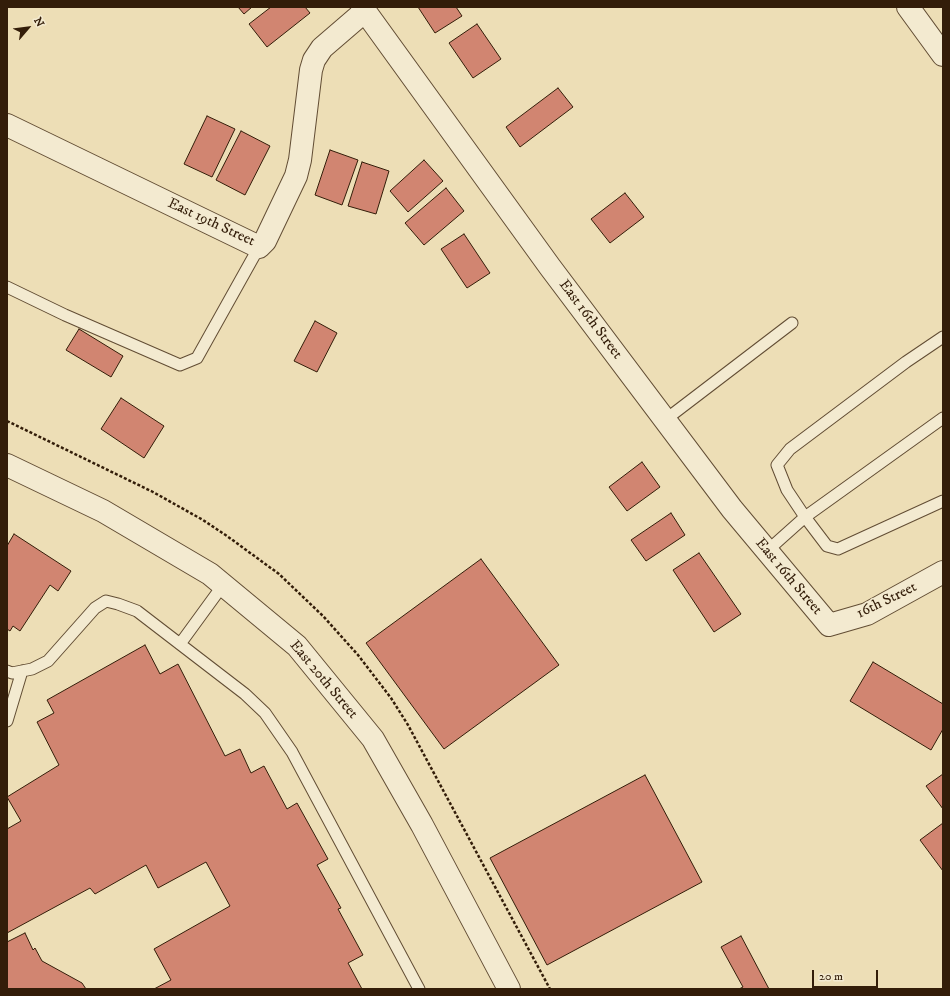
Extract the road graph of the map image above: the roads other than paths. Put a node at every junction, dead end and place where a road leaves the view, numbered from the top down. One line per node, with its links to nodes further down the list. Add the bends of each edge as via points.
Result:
1 (908, 7): 3 (street)
2 (363, 9): 5 (street, East 19th Street, via 322,48 314,60 296,176 265,241); 10 (street, East 16th Street)
3 (943, 55)
4 (7, 124): 5 (street, East 19th Street)
5 (259, 247): 6 (lane, via 196,358 180,365)
6 (7, 287)
7 (792, 323): 10 (lane)
8 (943, 337): 13 (lane, via 790,449 777,465 787,490)
9 (943, 418): 13 (lane)
10 (665, 420): 14 (street, East 16th Street)
11 (7, 465): 16 (street, East 20th Street, via 103,511 210,574)
12 (943, 501): 13 (lane, via 838,549 827,546)
13 (805, 517): 14 (lane)
14 (767, 551): 17 (street, East 16th Street)
15 (943, 572): 17 (street, 16th Street, via 867,614)
16 (223, 585): 18 (lane); 23 (street, East 20th Street, via 297,646 373,739)
17 (829, 625)
18 (180, 644): 20 (lane, via 137,611 106,601 95,608 48,661); 22 (lane, via 245,694 264,713 292,752)
19 (7, 671): 20 (lane)
20 (22, 671): 21 (lane)
21 (7, 721)
22 (419, 989)
23 (509, 989)

